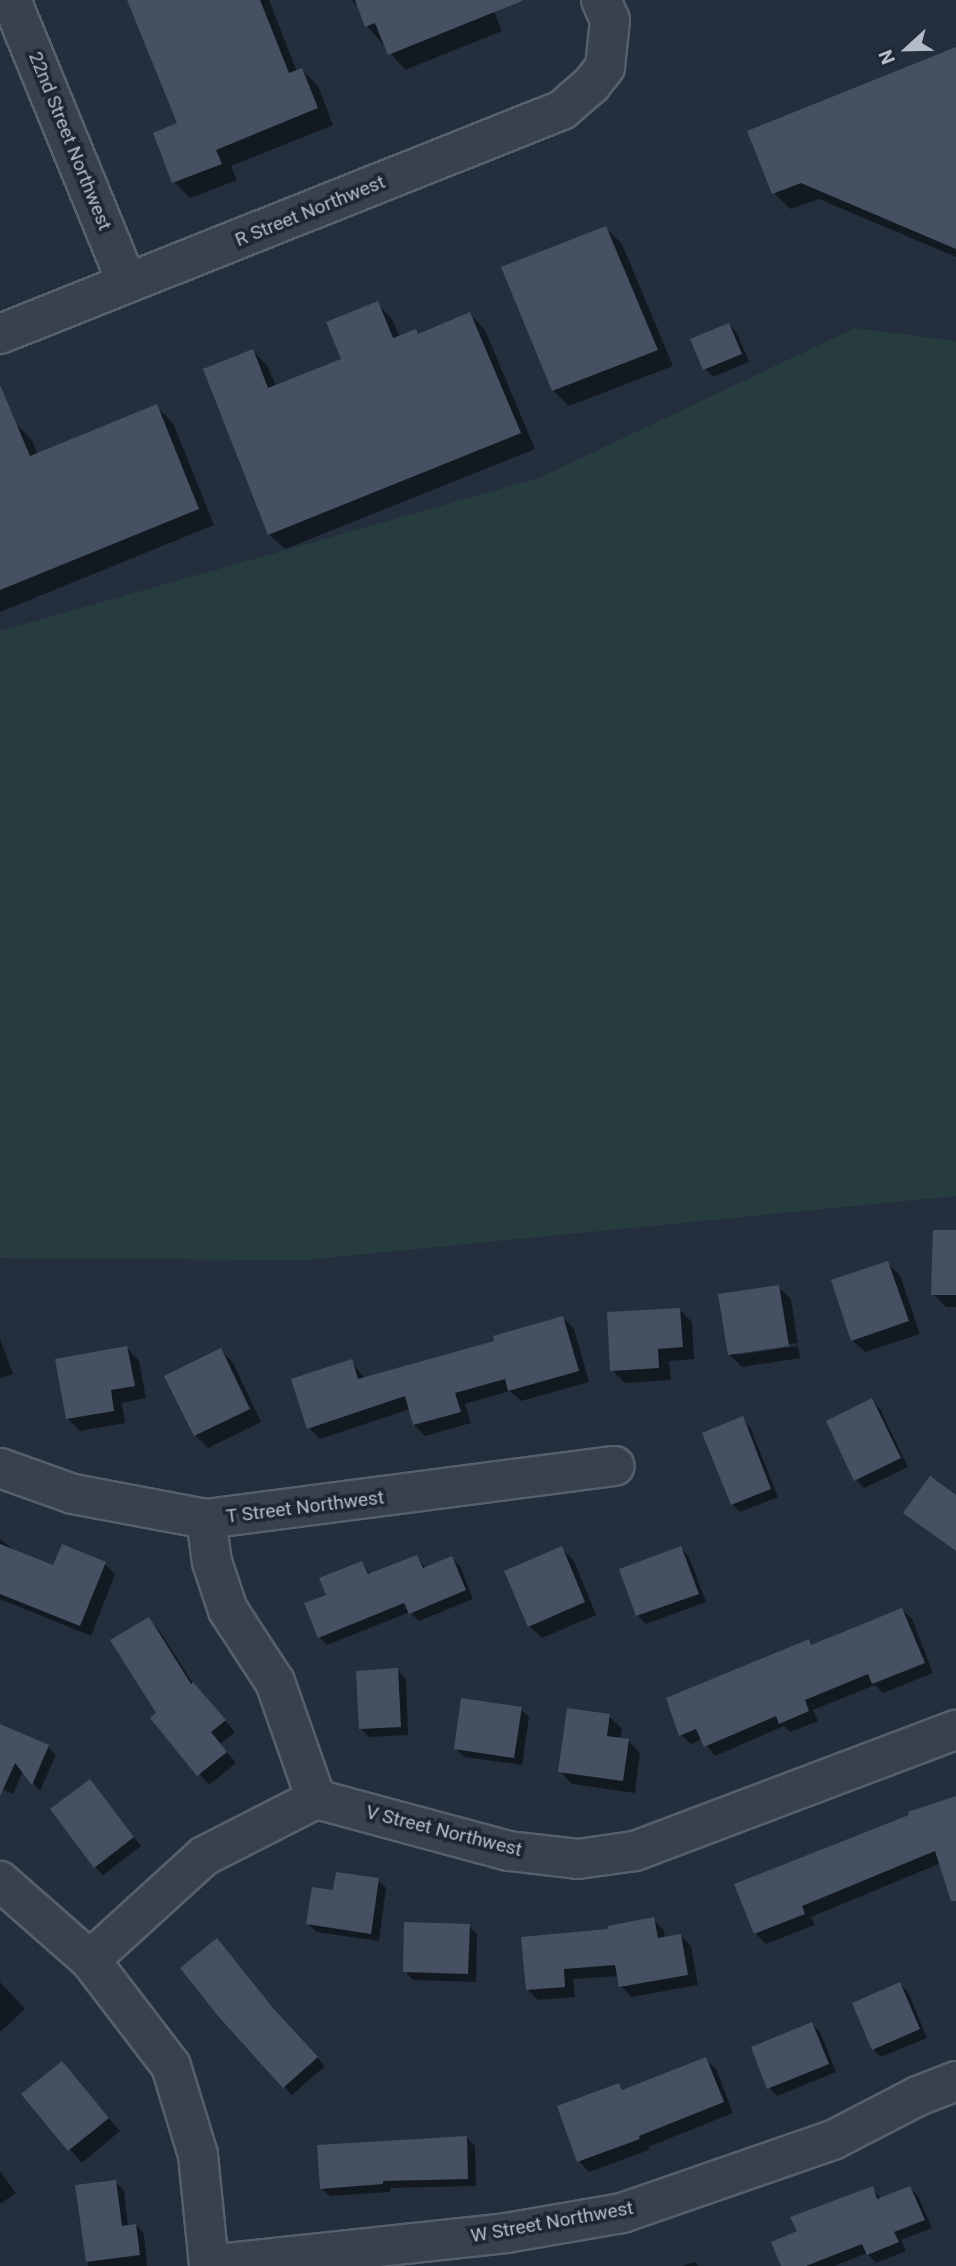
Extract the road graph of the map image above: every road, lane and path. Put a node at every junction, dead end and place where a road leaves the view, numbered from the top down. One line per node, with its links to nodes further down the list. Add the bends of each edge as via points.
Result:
1 (11, 0): 3 (street, 22nd Street Northwest)
2 (601, 0): 3 (street, R Street Northwest, via 610,20 606,67 562,110)
3 (127, 283): 4 (street, R Street Northwest)
4 (0, 334)
5 (615, 1466): 7 (street, T Street Northwest)
6 (0, 1468): 7 (street, T Street Northwest, via 73,1494)
7 (206, 1520): 9 (street, via 212,1562 228,1610 275,1682)
8 (956, 1730): 9 (street, V Street Northwest, via 635,1851 578,1859 509,1850)
9 (316, 1798): 11 (street, via 204,1856)
10 (0, 1881): 11 (street)
11 (90, 1960): 13 (street, via 171,2066 198,2154)
12 (956, 2081): 13 (street, W Street Northwest, via 833,2140 622,2213 506,2233)
13 (209, 2266)

